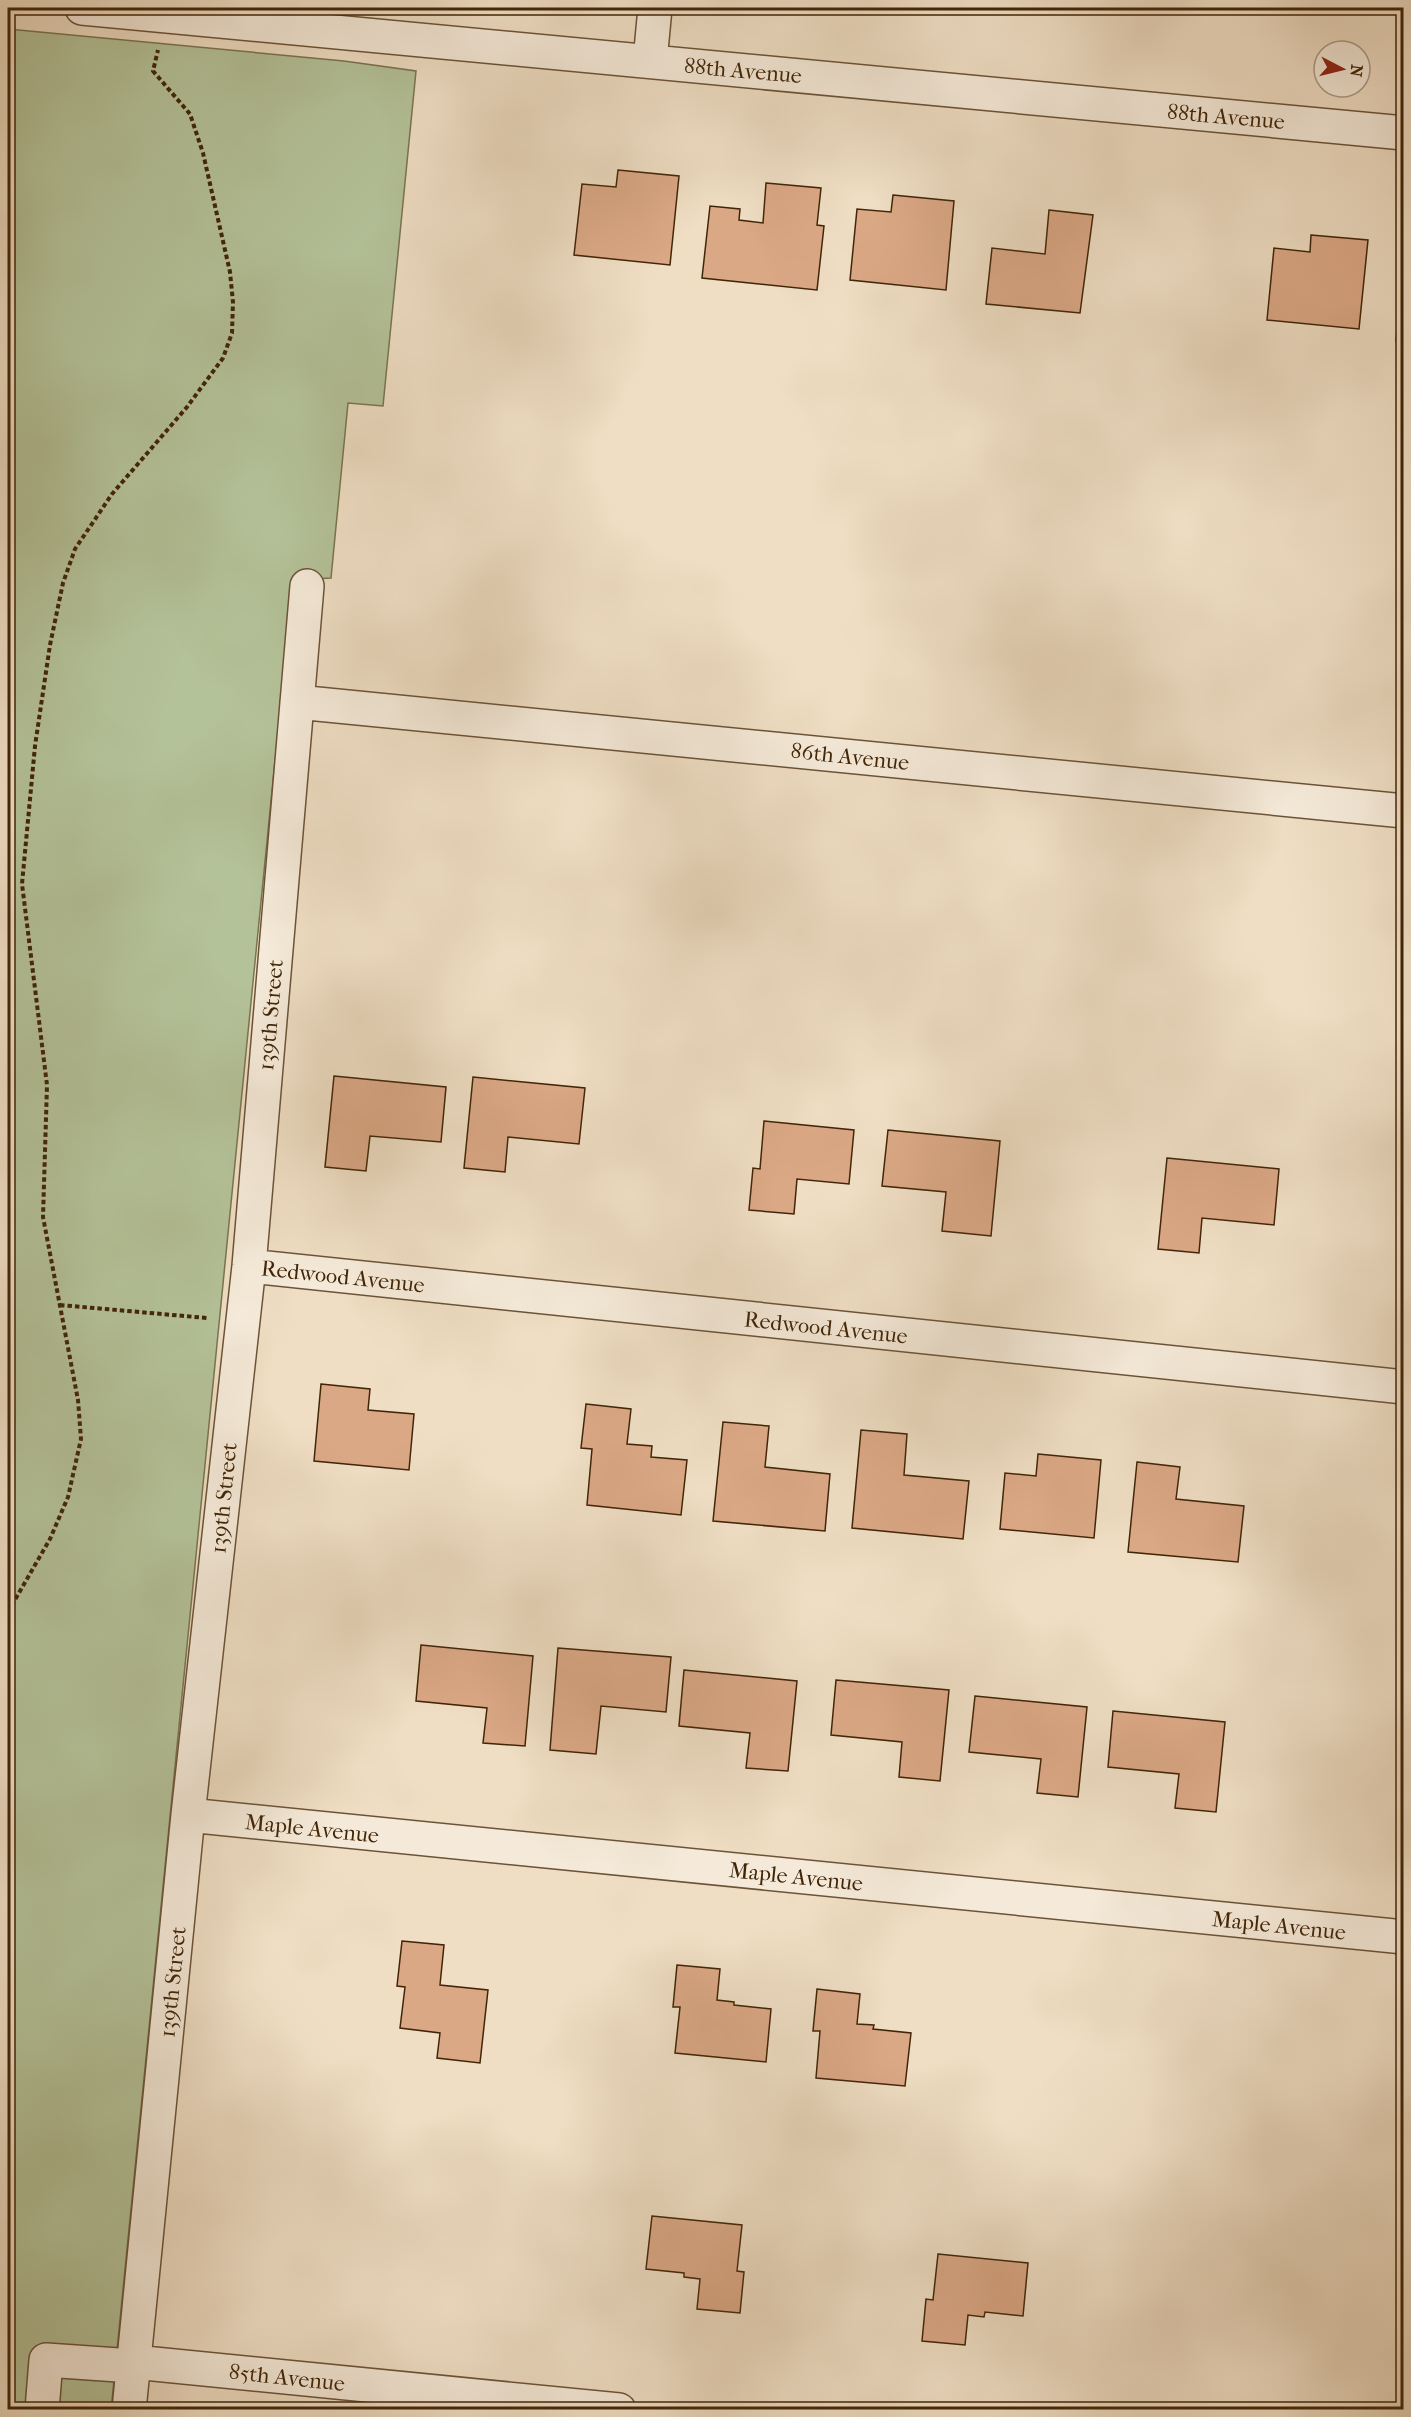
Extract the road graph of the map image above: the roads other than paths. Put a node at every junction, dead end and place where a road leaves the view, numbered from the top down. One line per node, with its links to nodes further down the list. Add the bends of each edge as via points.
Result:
1 (82, 8): 3 (street, 88th Avenue)
2 (655, 8): 3 (street)
3 (650, 61): 4 (street, 88th Avenue)
4 (1404, 133)
5 (307, 586): 6 (street, 139th Street)
6 (297, 702): 7 (street, 86th Avenue); 8 (street, 139th Street)
7 (1404, 811)
8 (249, 1266): 9 (street, Redwood Avenue); 10 (street, 139th Street)
9 (1404, 1387)
10 (188, 1815): 11 (street, Maple Avenue); 12 (street, 139th Street)
11 (1404, 1937)
12 (134, 2364): 13 (street, 85th Avenue, via 46,2360); 14 (street, 139th Street); 15 (street, 85th Avenue)
13 (42, 2409)
14 (129, 2409)
15 (619, 2409)

